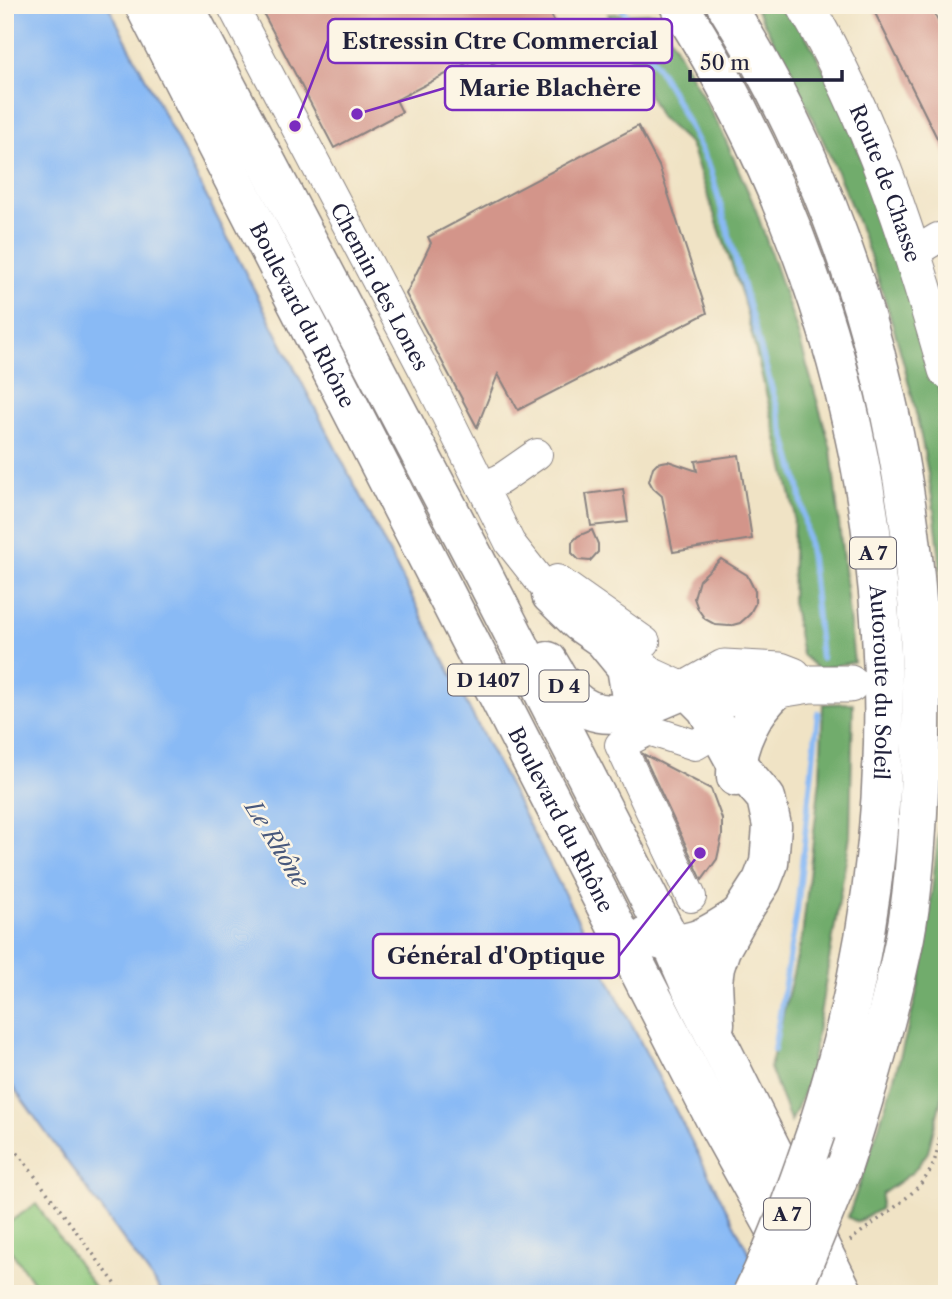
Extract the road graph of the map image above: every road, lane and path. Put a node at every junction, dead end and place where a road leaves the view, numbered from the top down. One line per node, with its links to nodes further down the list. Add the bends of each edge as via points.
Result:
1 (144, 5): 9 (highway, Boulevard du Rhône / D 1407)
2 (184, 5): 13 (highway, Boulevard du Rhône / D 1407)
3 (232, 5): 10 (street, Chemin des Lones)
4 (679, 5): 29 (highway, Autoroute du Soleil / A 7, bridge, via 768,168 830,337 870,513 881,630 885,737 868,923 816,1132)
5 (726, 5): 27 (highway, Autoroute du Soleil / A 7, bridge, via 801,146 868,326 905,486 922,677 916,853 905,936 871,1074)
6 (805, 5): 7 (main road, Route de Chasse, via 858,108 892,190 926,246)
7 (944, 351)
8 (444, 373): 10 (street, via 473,431)
9 (334, 376): 22 (highway, via 458,570 632,913 649,937); 27 (highway, Boulevard du Rhône / D 1407)
10 (462, 446): 12 (street, Chemin des Lones)
11 (537, 454): 12 (street)
12 (482, 487): 14 (street, Chemin des Lones, via 510,543)
13 (483, 574): 18 (highway, D 4, via 512,599 571,698 589,711); 22 (highway, Boulevard du Rhône / D 1407)
14 (540, 582): 17 (street, via 552,577 670,660); 18 (highway, via 579,623 603,639 626,667)
15 (850, 684): 16 (main road, D 4)
16 (793, 687): 17 (main road, D 4, via 780,671 724,668); 19 (highway, via 763,701)
17 (687, 689): 18 (highway, D 4); 19 (highway, via 706,708)
18 (639, 721): 19 (street, via 649,730 695,746); 20 (street, via 621,745)
19 (728, 747): 21 (highway, via 766,798 772,826 769,863); 22 (highway, via 750,823 751,839 742,871 732,888 705,914 682,927)
20 (691, 897)
21 (740, 915): 22 (highway, via 698,940); 23 (highway, via 715,967)
22 (671, 942): 23 (highway, Boulevard du Rhône / D 1407); 27 (highway, via 660,965 662,984 732,1114)
23 (716, 1034): 30 (highway, Boulevard du Rhône / D 1407)
24 (947, 1097): 26 (path, via 934,1163 898,1205 850,1240)
25 (5, 1136): 28 (path)
26 (856, 1252)
27 (800, 1287)
28 (123, 1294)
29 (752, 1294)
30 (844, 1294)

